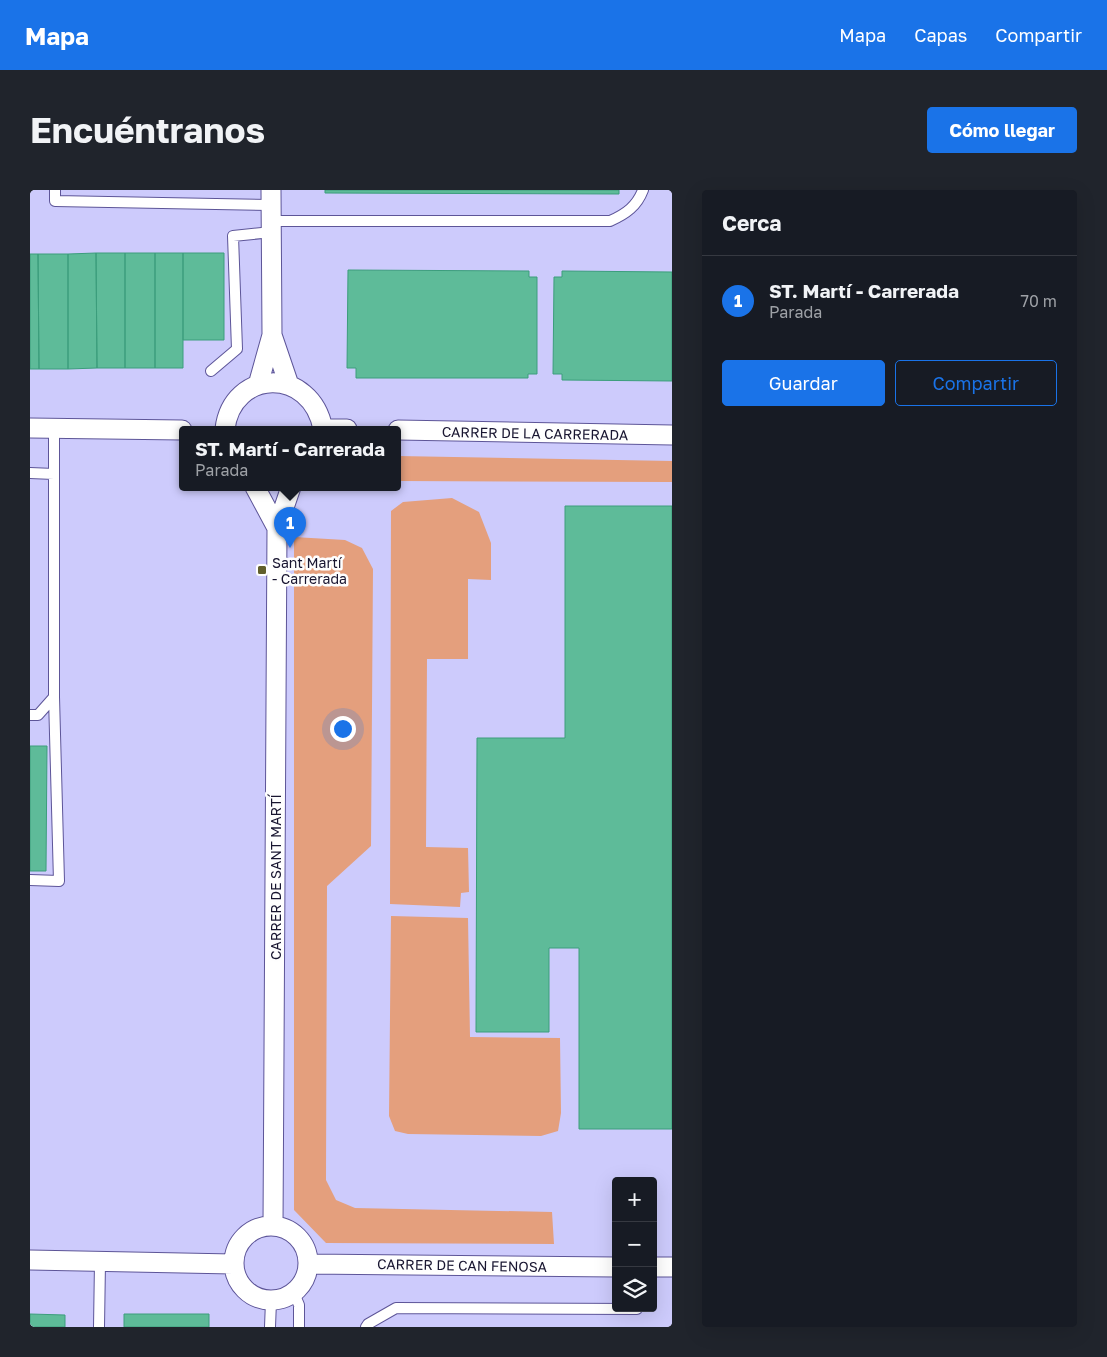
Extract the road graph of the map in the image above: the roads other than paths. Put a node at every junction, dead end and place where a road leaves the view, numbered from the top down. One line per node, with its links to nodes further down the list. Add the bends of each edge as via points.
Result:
1 (55, 190): 3 (lane, via 55,201)
2 (643, 190): 3 (lane, via 636,205 610,221)
3 (271, 212): 4 (street); 5 (lane, via 233,236 237,349)
4 (272, 335): 6 (street); 7 (street)
5 (211, 371)
6 (258, 385): 7 (street); 8 (street, via 233,404)
7 (289, 385): 9 (street, via 312,402)
8 (225, 426)
9 (322, 426)
10 (30, 428): 11 (street)
11 (54, 428): 12 (street); 16 (lane)
12 (179, 430)
13 (401, 430): 14 (street, CARRER DE LA CARRERADA)
14 (672, 435)
15 (30, 473): 16 (lane)
16 (54, 474): 20 (lane)
17 (258, 491): 19 (street, CARRER DE SANT MARTÍ)
18 (290, 491): 19 (street, CARRER DE SANT MARTÍ)
19 (277, 528): 23 (street, CARRER DE SANT MARTÍ)
20 (54, 697): 21 (lane, via 38,715); 22 (lane, via 59,881)
21 (30, 715)
22 (30, 880)
23 (273, 1225): 26 (street, via 256,1228 242,1239 235,1251); 27 (street, via 297,1235 306,1248)
24 (30, 1260): 25 (street)
25 (100, 1262): 26 (street); 34 (lane)
26 (233, 1264): 32 (street, via 238,1283 252,1296)
27 (309, 1264): 28 (street, CARRER DE CAN FENOSA); 31 (street, via 305,1280)
28 (612, 1266)
29 (657, 1267): 30 (street)
30 (672, 1267)
31 (294, 1293): 32 (street); 36 (lane, via 299,1305)
32 (270, 1301): 35 (lane)
33 (612, 1309): 37 (lane, via 396,1308)
34 (100, 1327)
35 (270, 1327)
36 (299, 1327)
37 (366, 1327)

